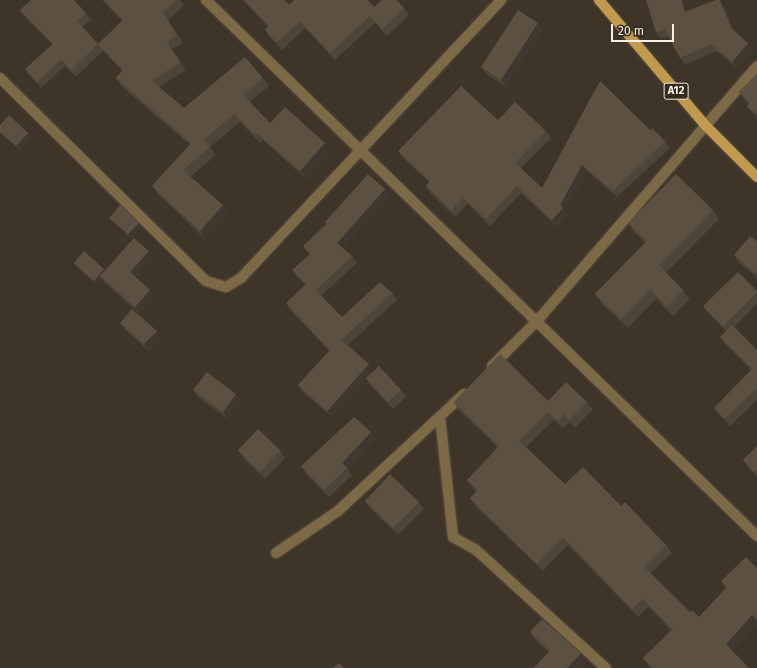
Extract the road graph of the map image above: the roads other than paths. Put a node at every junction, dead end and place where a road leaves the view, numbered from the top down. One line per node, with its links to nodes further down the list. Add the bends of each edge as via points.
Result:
1 (206, 0): 7 (street)
2 (501, 0): 7 (street)
3 (599, 0): 6 (main road, A12)
4 (757, 66): 6 (street)
5 (0, 78): 7 (street, via 206,281 226,287 241,278)
6 (706, 126): 8 (main road, A12); 9 (street)
7 (361, 152): 9 (street)
8 (757, 177)
9 (537, 321): 10 (street); 13 (street)
10 (484, 374)
11 (473, 384): 12 (street)
12 (440, 417): 14 (street, via 338,511); 15 (street, via 453,538 475,549)
13 (757, 536)
14 (276, 553)
15 (606, 668)

